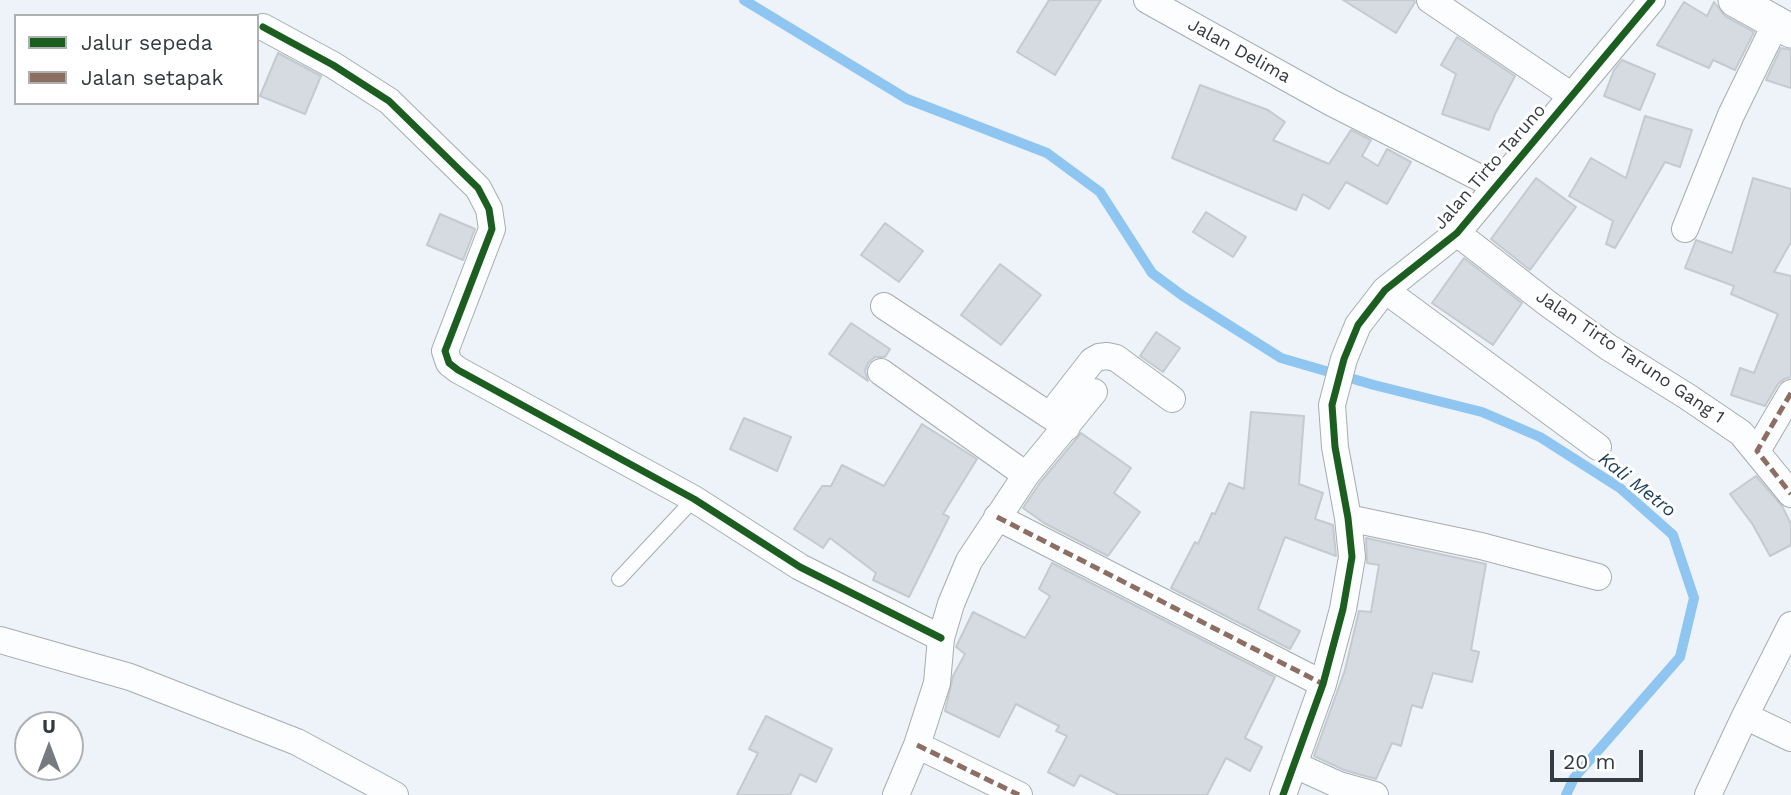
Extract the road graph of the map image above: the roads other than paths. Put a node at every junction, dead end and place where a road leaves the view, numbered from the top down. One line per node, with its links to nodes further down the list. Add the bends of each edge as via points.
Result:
1 (1147, 0): 8 (street, Jalan Delima, via 1332,103)
2 (1430, 0): 7 (street)
3 (1652, 0): 7 (street, Jalan Tirto Taruno)
4 (1735, 0): 6 (street)
5 (263, 27): 22 (street, via 389,101 478,188 489,209 492,229 445,351 449,363)
6 (1783, 27): 9 (street, via 1731,115)
7 (1572, 96): 8 (street, Jalan Tirto Taruno)
8 (1496, 186): 10 (street, Jalan Tirto Taruno)
9 (1685, 229)
10 (1457, 233): 11 (street, Jalan Tirto Taruno); 19 (street, Jalan Tirto Taruno Gang 1, via 1608,347 1741,433)
11 (1385, 290): 18 (street); 24 (street, Jalan Tirto Taruno, via 1358,325 1332,405)
12 (884, 306): 17 (street)
13 (881, 372): 20 (street)
14 (1094, 392): 17 (street)
15 (1791, 393): 19 (street)
16 (1171, 399): 17 (street, via 1107,356 1092,361)
17 (1058, 421): 20 (street)
18 (1598, 447)
19 (1757, 451): 21 (street, Jalan Tirto Taruno Gang 1)
20 (1026, 475): 23 (street)
21 (1791, 494)
22 (694, 499): 26 (lane); 28 (street, via 800,568)
23 (997, 517): 28 (street, via 969,561); 30 (street)
24 (1348, 518): 25 (street); 30 (street, Jalan Tirto Taruno, via 1352,557)
25 (1598, 577)
26 (619, 579)
27 (1791, 625): 31 (street)
28 (942, 638): 33 (street, via 937,683)
29 (0, 640): 35 (street, via 130,677 259,727 297,742)
30 (1323, 684): 34 (street, Jalan Tirto Taruno)
31 (1745, 716): 32 (street); 40 (street)
32 (1791, 738)
33 (917, 745): 36 (street); 37 (street)
34 (1295, 765): 38 (street, Jalan Tirto Taruno); 39 (street)
35 (395, 795)
36 (897, 795)
37 (1019, 795)
38 (1283, 795)
39 (1375, 795)
40 (1708, 795)

